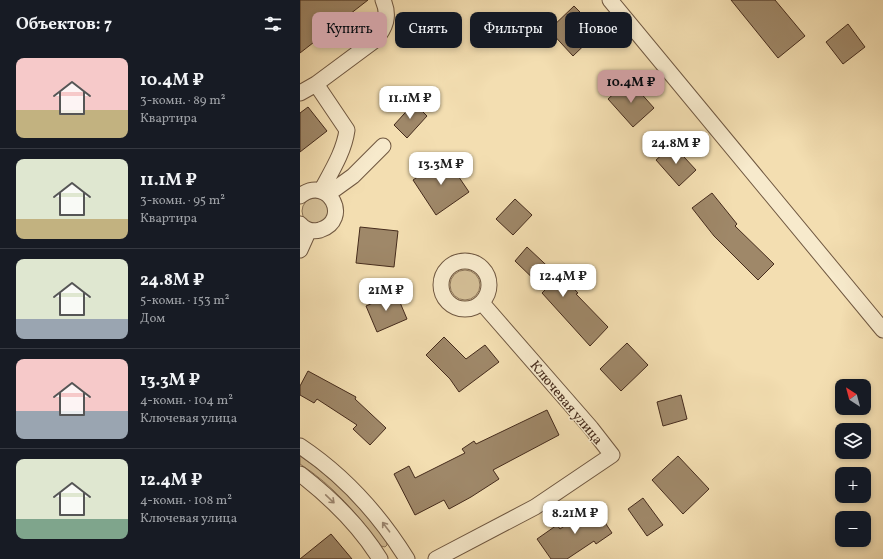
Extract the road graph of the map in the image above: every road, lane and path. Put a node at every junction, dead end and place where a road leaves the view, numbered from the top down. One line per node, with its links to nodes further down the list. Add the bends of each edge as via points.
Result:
1 (383, 0): 3 (street, via 387,15 381,34)
2 (610, 0): 11 (street)
3 (316, 84): 4 (street); 6 (street, via 348,130)
4 (300, 93)
5 (383, 146): 6 (street, via 353,176)
6 (325, 193): 7 (street, via 313,190); 8 (street, via 333,201 336,209 331,224 317,231)
7 (300, 196)
8 (304, 227): 9 (street)
9 (300, 250)
10 (482, 303): 16 (street, Ключевая улица, via 612,455 535,507)
11 (883, 330)
12 (300, 446): 15 (street, one-way to 12, via 377,515 360,496 337,474)
13 (300, 474): 14 (street, one-way to 14, via 344,512)
14 (380, 559)
15 (408, 559)
16 (436, 559)

